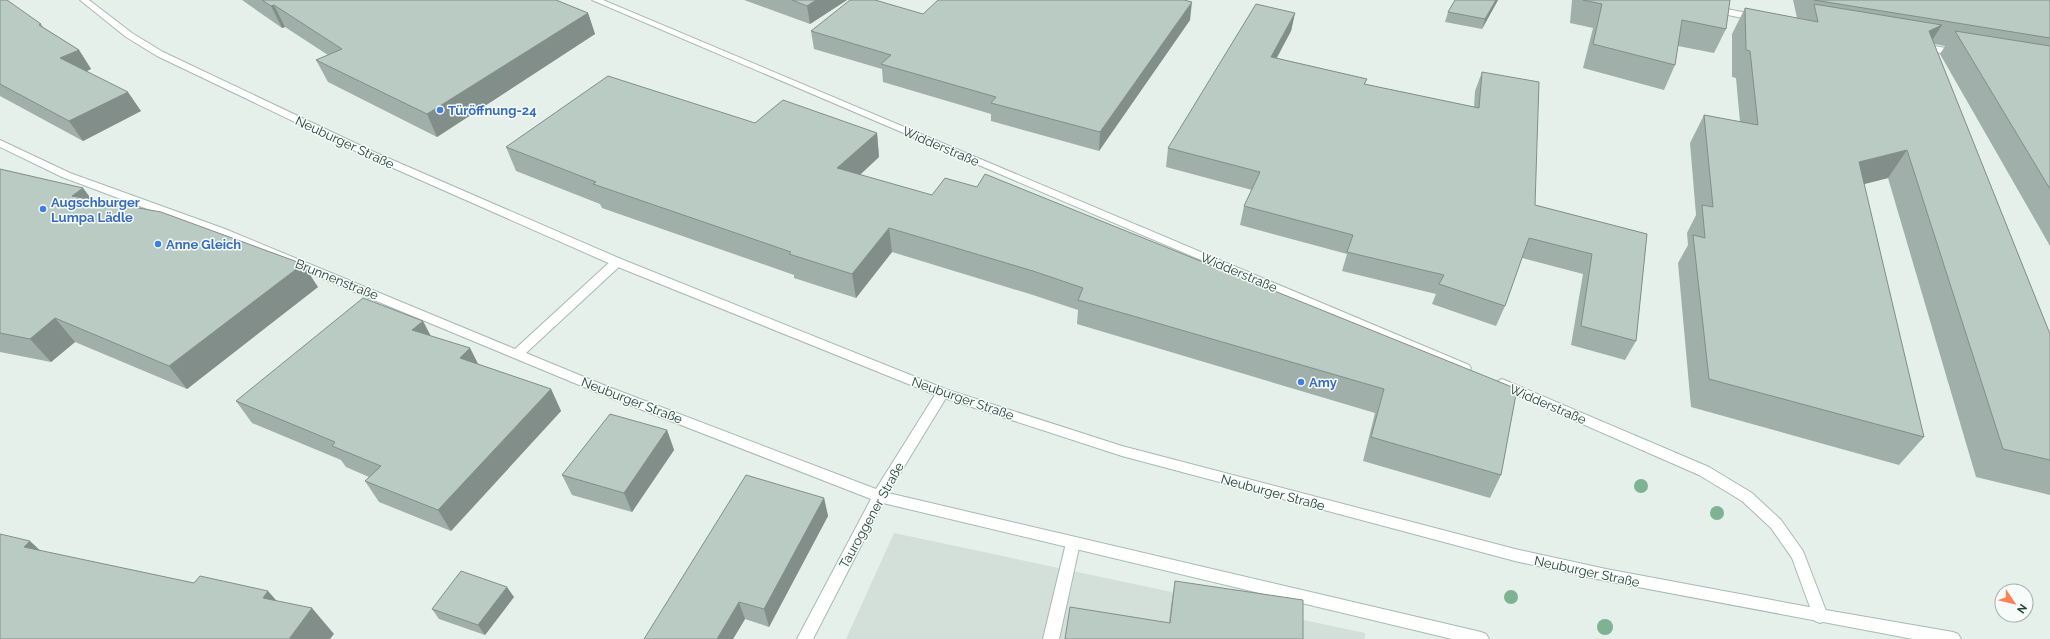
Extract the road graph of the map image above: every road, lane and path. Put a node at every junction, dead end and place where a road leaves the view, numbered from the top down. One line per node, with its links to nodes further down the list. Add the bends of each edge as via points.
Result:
1 (84, 0): 8 (street, Neuburger Straße, via 129,35 160,54 370,154)
2 (596, 0): 10 (street, Widderstraße)
3 (1703, 7): 4 (street)
4 (1765, 20)
5 (1912, 46): 6 (street)
6 (1966, 54)
7 (0, 143): 9 (street, Brunnenstraße, via 66,175 221,232)
8 (617, 262): 9 (street); 12 (street, Neuburger Straße)
9 (517, 354): 13 (street, Neuburger Straße)
10 (1476, 373)
11 (1491, 380): 15 (street, Widderstraße, via 1704,471 1747,497 1776,524 1798,555)
12 (943, 393): 13 (street, Tauroggener Straße); 15 (street, Neuburger Straße, via 1130,453 1515,556 1606,576)
13 (879, 496): 14 (street, Neuburger Straße); 16 (street, Tauroggener Straße)
14 (1073, 543): 17 (street); 18 (street, Neuburger Straße)
15 (1820, 616): 19 (street, Neuburger Straße)
16 (805, 639)
17 (1051, 639)
18 (1481, 639)
19 (1953, 639)

